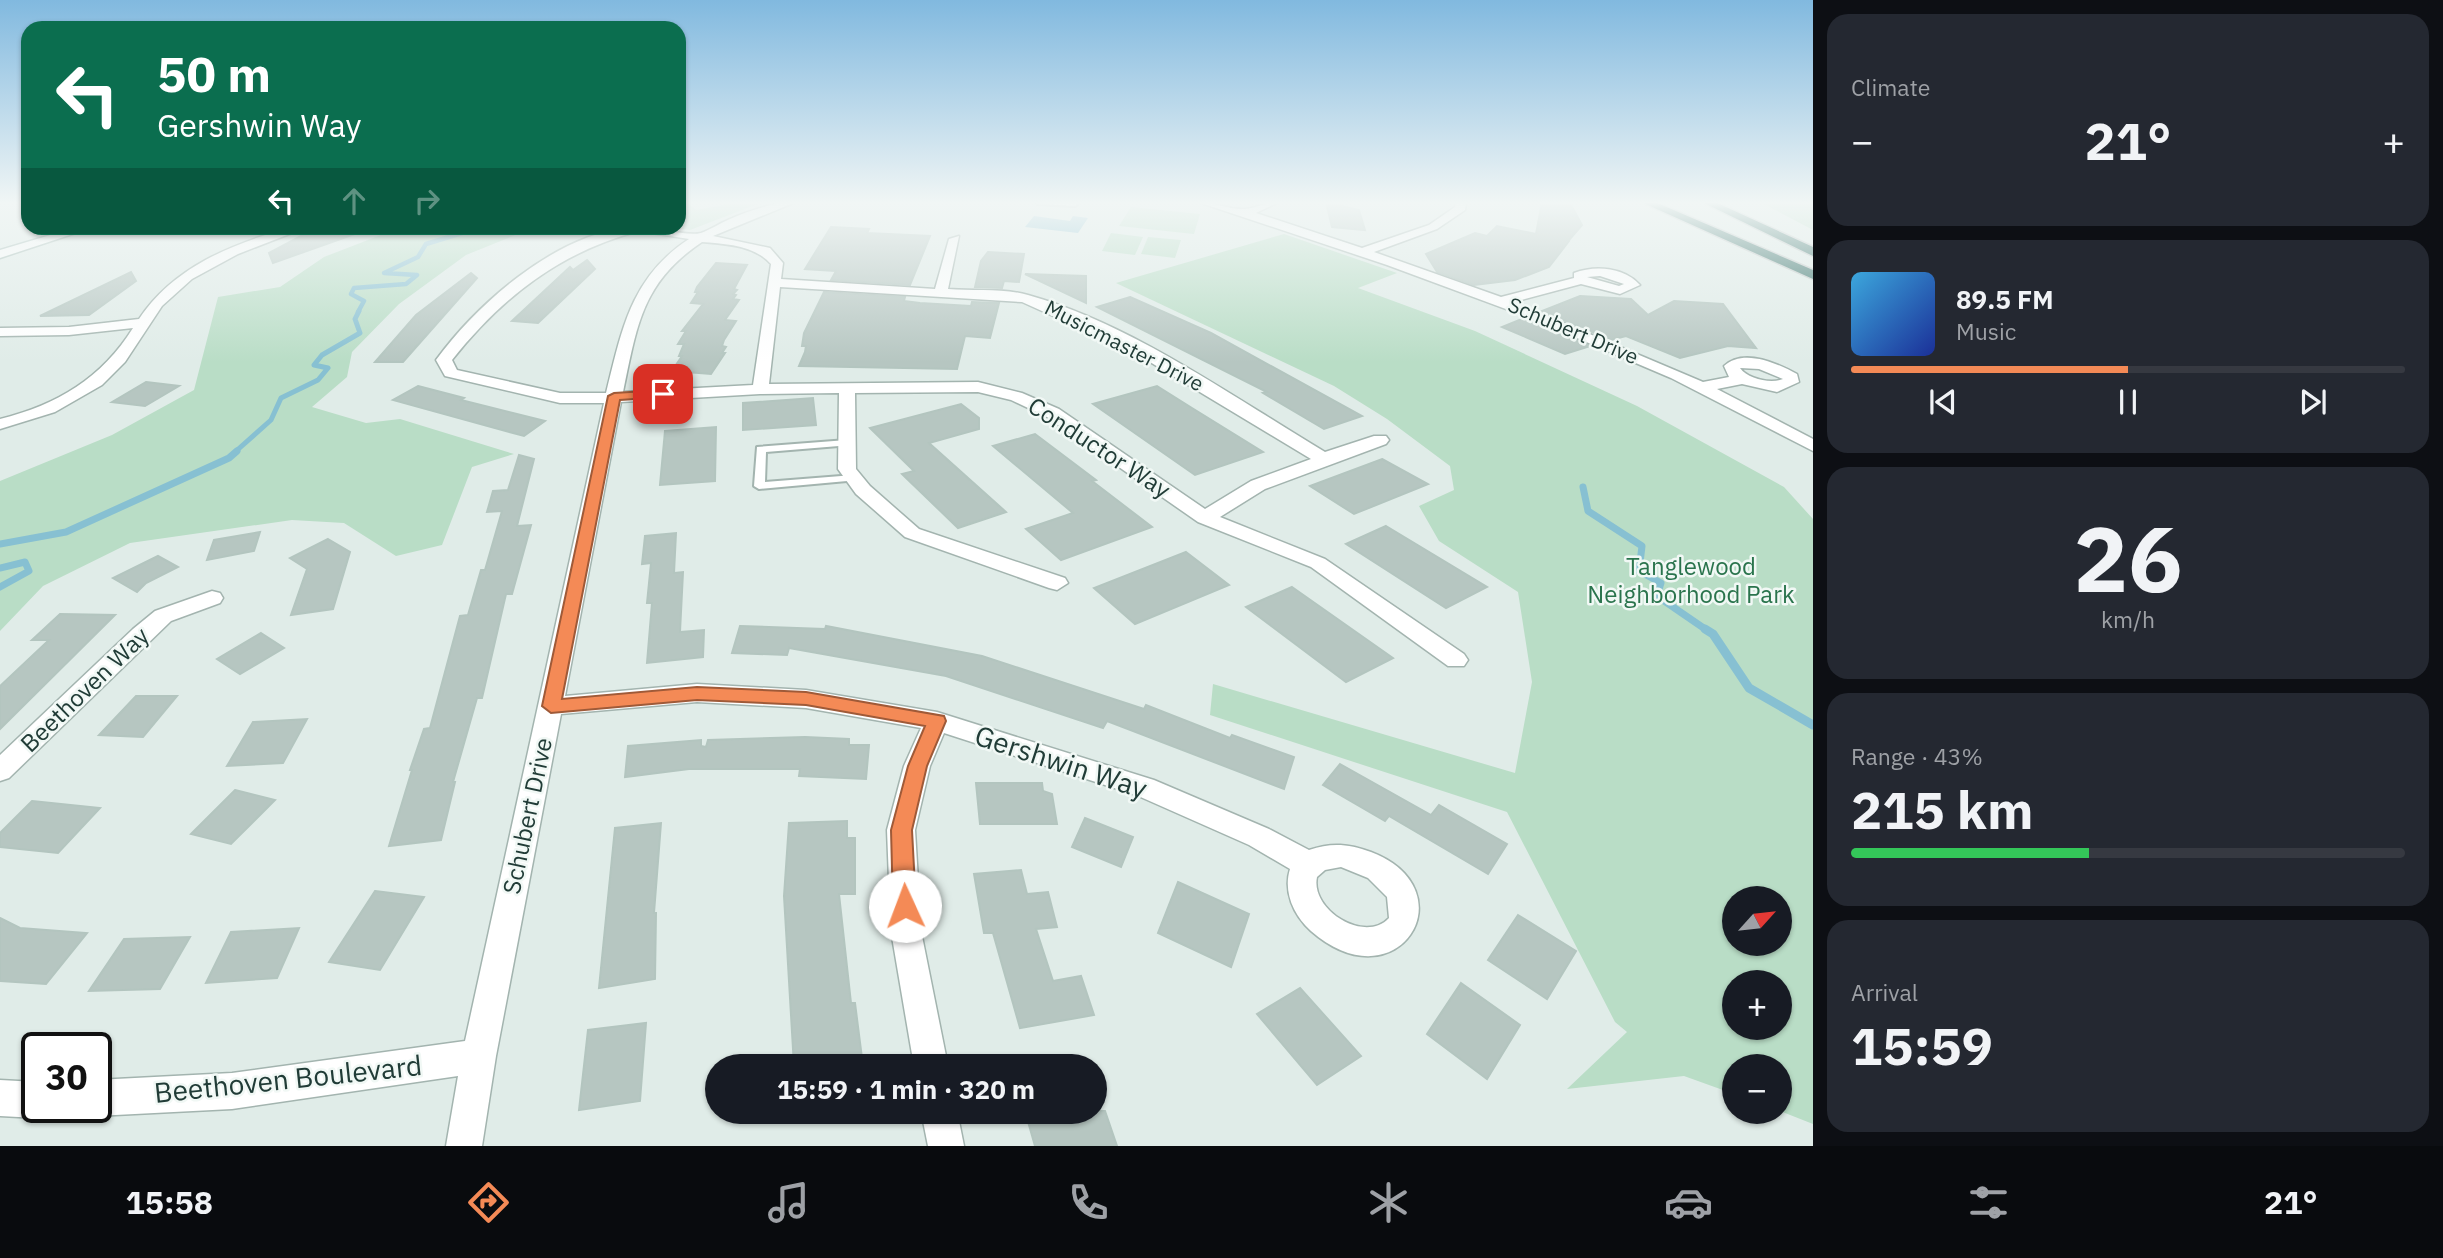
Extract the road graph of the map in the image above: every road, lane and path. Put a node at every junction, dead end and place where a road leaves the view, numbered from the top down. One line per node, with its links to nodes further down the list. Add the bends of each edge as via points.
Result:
1 (231, 255): 14 (street, via 177,284)
2 (561, 255): 20 (street, Conductor Way, via 534,270 464,334 444,360 451,373 547,395)
3 (675, 255): 20 (street, Schubert Drive, via 644,290)
4 (770, 255): 11 (street, via 777,263)
5 (951, 255): 12 (street)
6 (1375, 255): 13 (street, Schubert Drive)
7 (1770, 255): 9 (highway)
8 (1775, 255): 9 (highway)
9 (1813, 274)
10 (1581, 280): 13 (street)
11 (775, 283): 12 (street, Musicmaster Drive); 19 (street)
12 (941, 291): 25 (street, Musicmaster Drive, via 1024,298 1058,309 1170,365)
13 (1503, 301): 17 (street, Schubert Drive)
14 (141, 323): 15 (street); 21 (street, via 106,376 59,403)
15 (0, 332)
16 (1742, 379): 17 (street)
17 (1703, 387): 24 (street, Schubert Drive)
18 (847, 389): 19 (street, Conductor Way); 23 (street); 27 (street, Conductor Way, via 978,387 1016,396 1054,413)
19 (760, 390): 20 (street, Conductor Way)
20 (614, 396): 31 (street, Schubert Drive)
21 (0, 425)
22 (1380, 440): 25 (street)
23 (847, 443): 26 (street, via 847,469); 26 (lane, via 761,449 759,486)
24 (1813, 446)
25 (1323, 459): 27 (street, via 1258,485)
26 (854, 478): 28 (street, via 912,533)
27 (1205, 518): 30 (street, Conductor Way, via 1318,563)
28 (1057, 583)
29 (212, 598): 33 (street, Beethoven Way, via 163,617 141,634)
30 (1456, 660)
31 (551, 706): 32 (street, Gershwin Way, via 697,693 806,699); 36 (street, Schubert Drive)
32 (937, 721): 34 (street, Gershwin Way, via 1145,787); 35 (street, via 918,766 901,830 906,931)
33 (0, 771)
34 (1308, 864)
35 (929, 1054)
36 (479, 1056): 37 (street, Beethoven Boulevard, via 232,1091); 41 (street, Schubert Drive)
37 (112, 1097)
38 (0, 1098): 39 (street)
39 (21, 1099)
40 (942, 1124): 42 (street)
41 (464, 1146)
42 (946, 1146)

